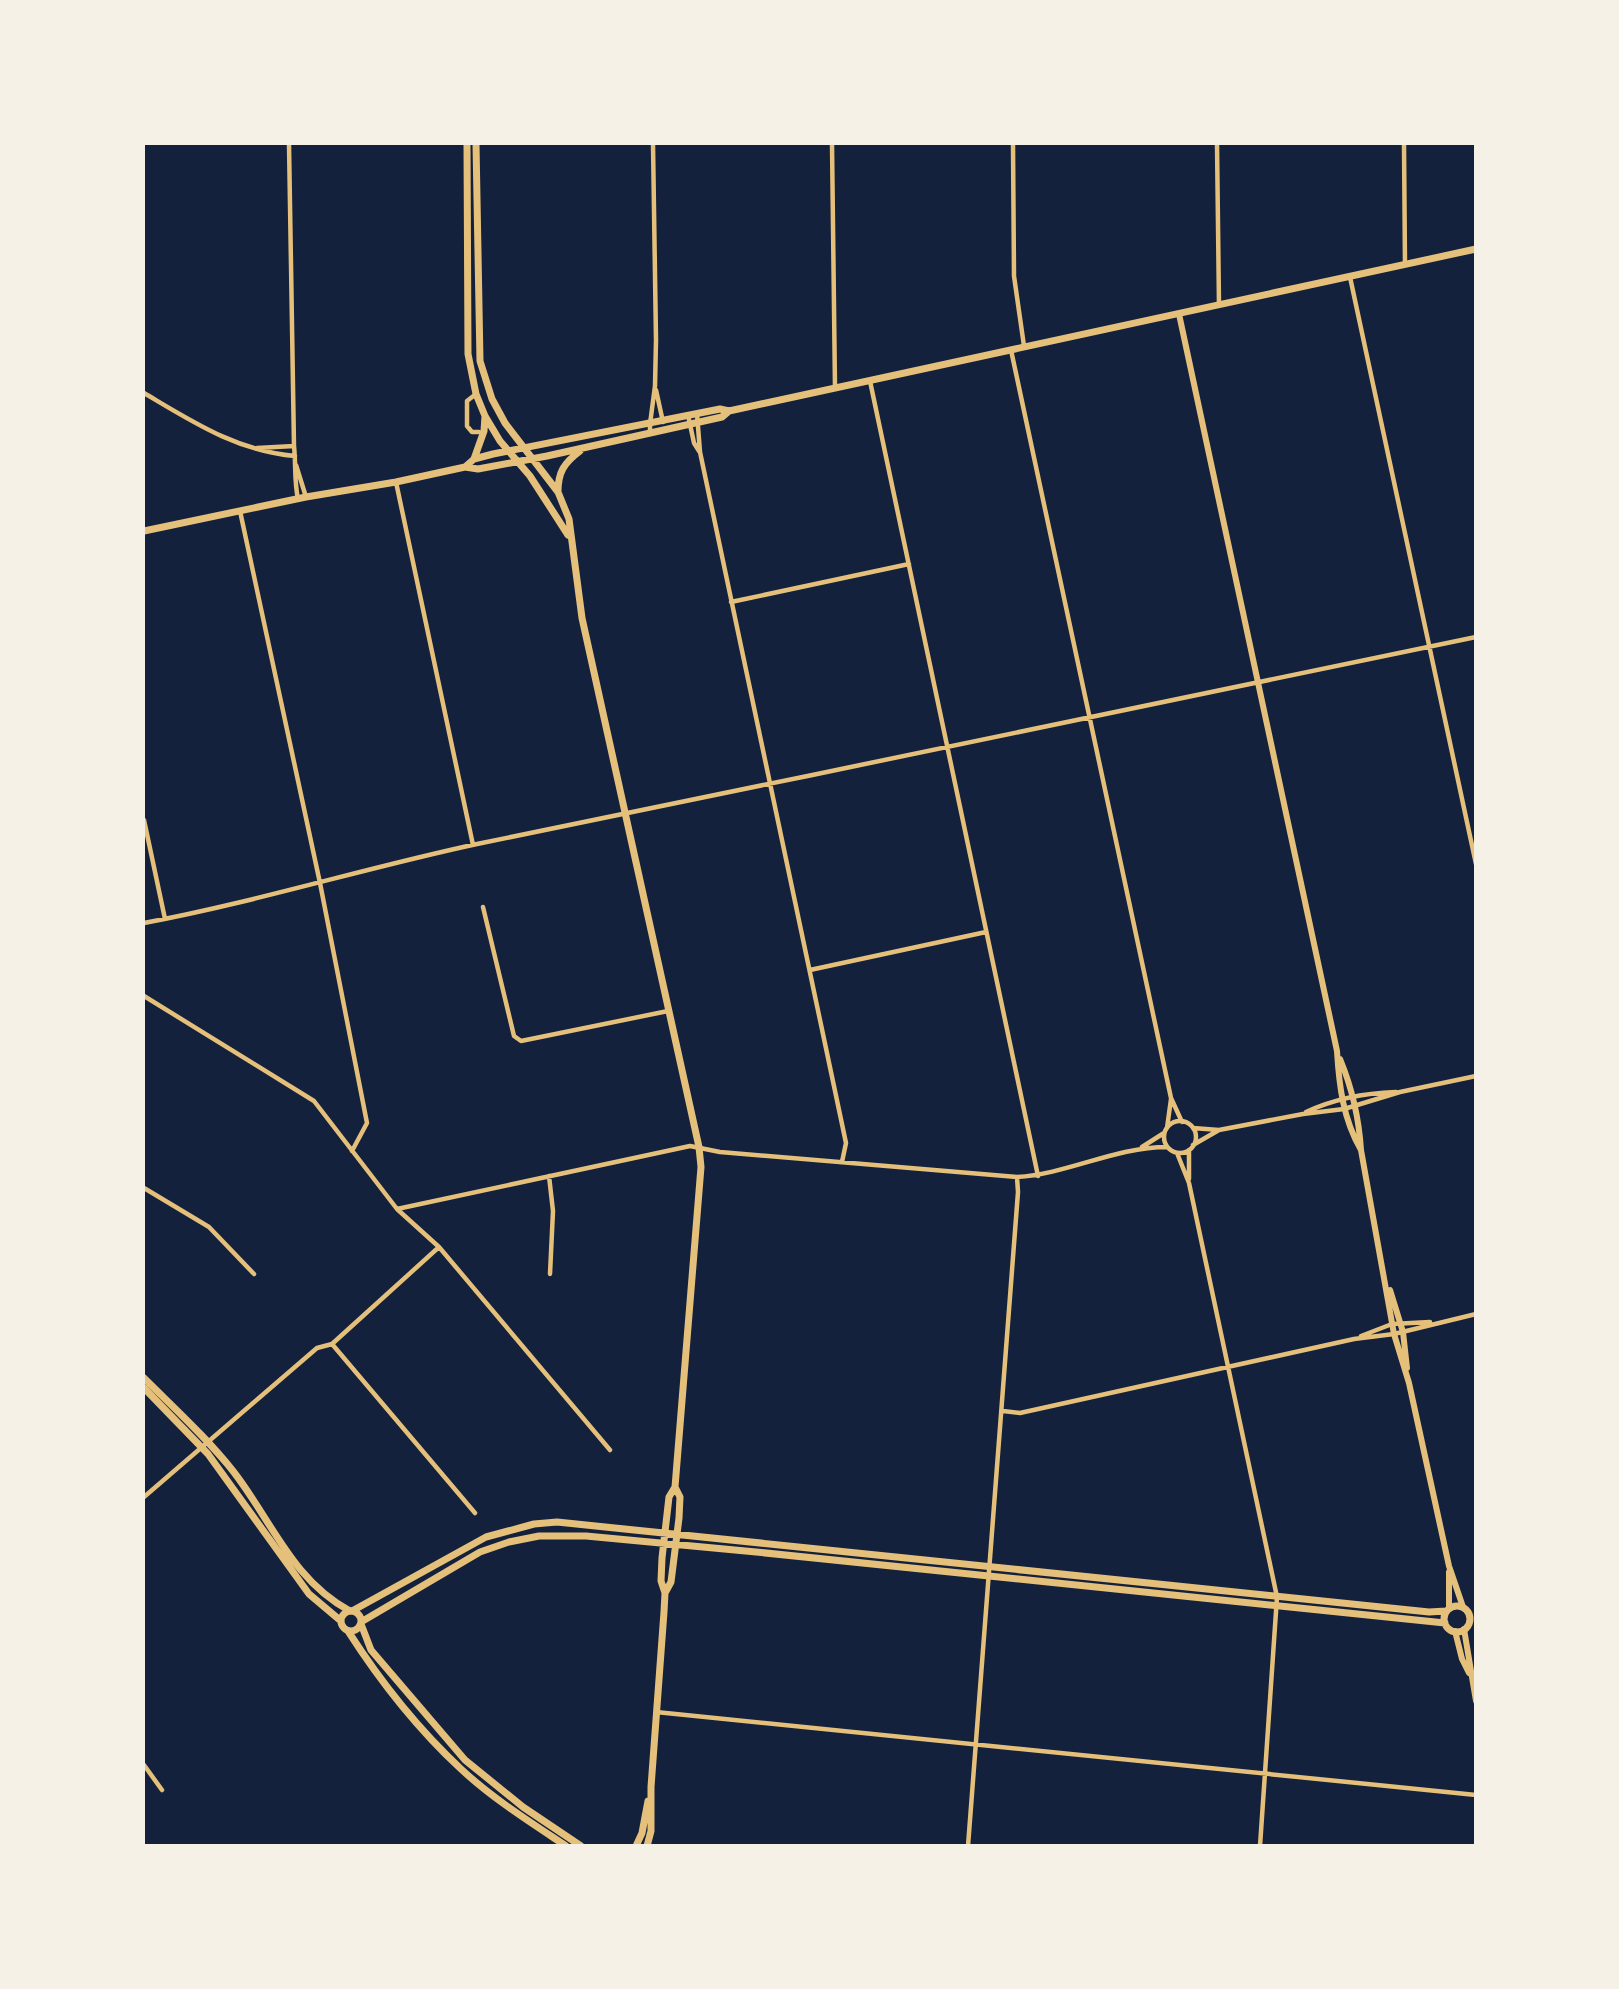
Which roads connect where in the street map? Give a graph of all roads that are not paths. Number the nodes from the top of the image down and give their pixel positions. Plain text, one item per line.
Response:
1 (289, 144) edge
2 (467, 144) edge
3 (476, 144) edge
4 (653, 144) edge
5 (832, 144) edge
6 (1013, 144) edge
7 (1217, 144) edge
8 (1404, 144) edge
9 (1475, 249) edge
10 (1405, 265) junction
11 (1350, 276) junction
12 (1219, 305) junction
13 (1179, 314) junction
14 (1024, 347) junction
15 (1011, 350) junction
16 (870, 381) junction
17 (655, 386) junction
18 (835, 388) junction
19 (144, 393) edge
20 (475, 394) junction
21 (485, 416) junction
22 (694, 419) junction
23 (664, 425) junction
24 (650, 428) junction
25 (479, 432) dead end
26 (294, 446) junction
27 (253, 447) junction
28 (524, 447) junction
29 (583, 448) junction
30 (508, 450) junction
31 (700, 452) junction
32 (295, 456) junction
33 (533, 458) junction
34 (474, 459) junction
35 (517, 461) junction
36 (465, 467) junction
37 (396, 482) junction
38 (558, 492) junction
39 (302, 498) junction
40 (240, 511) junction
41 (144, 531) edge
42 (570, 539) junction
43 (909, 564) junction
44 (731, 602) junction
45 (1475, 637) edge
46 (1429, 647) junction
47 (1258, 683) junction
48 (1090, 718) junction
49 (947, 749) junction
50 (769, 784) junction
51 (625, 814) junction
52 (144, 820) edge
53 (473, 845) junction
54 (1475, 864) edge
55 (320, 883) junction
56 (483, 907) dead end
57 (165, 919) junction
58 (144, 923) edge
59 (986, 932) junction
60 (810, 970) junction
61 (144, 996) edge
62 (668, 1012) junction
63 (1337, 1051) junction
64 (1475, 1076) edge
65 (1400, 1092) junction
66 (1352, 1097) junction
67 (1171, 1098) junction
68 (1342, 1100) junction
69 (1354, 1107) junction
70 (1344, 1110) junction
71 (1303, 1114) junction
72 (1182, 1122) junction
73 (1193, 1128) junction
74 (1166, 1130) junction
75 (1219, 1130) junction
76 (699, 1147) junction
77 (1141, 1147) junction
78 (1167, 1147) junction
79 (1191, 1148) junction
80 (1361, 1150) junction
81 (352, 1151) junction
82 (1177, 1153) junction
83 (842, 1162) junction
84 (549, 1176) junction
85 (1038, 1176) junction
86 (1017, 1177) junction
87 (1189, 1183) junction
88 (144, 1188) edge
89 (397, 1209) junction
90 (439, 1247) junction
91 (1384, 1272) junction
92 (254, 1274) dead end
93 (550, 1274) dead end
94 (1475, 1314) edge
95 (1438, 1321) junction
96 (1400, 1323) junction
97 (1392, 1324) junction
98 (1403, 1332) junction
99 (1394, 1334) junction
100 (1354, 1339) junction
101 (331, 1344) junction
102 (1228, 1367) junction
103 (144, 1378) edge
104 (1409, 1383) junction
105 (144, 1388) edge
106 (1003, 1410) junction
107 (205, 1445) junction
108 (610, 1450) dead end
109 (676, 1487) junction
110 (144, 1497) edge
111 (475, 1513) dead end
112 (586, 1523) junction
113 (665, 1531) junction
114 (677, 1533) junction
115 (586, 1536) junction
116 (744, 1542) junction
117 (663, 1544) junction
118 (675, 1545) junction
119 (743, 1552) junction
120 (1449, 1566) junction
121 (990, 1571) junction
122 (665, 1593) junction
123 (1277, 1601) junction
124 (1448, 1610) junction
125 (351, 1611) junction
126 (1469, 1612) edge
127 (341, 1621) junction
128 (361, 1623) junction
129 (1445, 1623) junction
130 (1475, 1627) edge
131 (1465, 1628) junction
132 (348, 1631) junction
133 (1455, 1631) junction
134 (1470, 1674) junction
135 (1475, 1701) edge
136 (656, 1712) junction
137 (976, 1744) junction
138 (144, 1765) edge
139 (1265, 1775) junction
140 (651, 1787) junction
141 (162, 1790) dead end
142 (1475, 1796) edge
143 (566, 1846) edge
144 (581, 1846) edge
145 (636, 1846) edge
146 (646, 1846) edge
147 (968, 1846) edge
148 (1260, 1846) edge

1 - 26 street
2 - 20 main road
3 - 28 main road
4 - 17 street
5 - 18 street
6 - 14 street
7 - 12 street
8 - 10 street
9 - 10 main road
10 - 11 main road
11 - 12 main road
11 - 46 street
12 - 13 main road
13 - 14 main road
13 - 47 street
14 - 15 main road
15 - 16 main road
15 - 48 street
16 - 18 main road
16 - 43 street
17 - 23 street
17 - 24 street
18 - 22 main road
19 - 27 street
20 - 21 main road
20 - 25 street
21 - 30 main road
21 - 34 main road
22 - 23 main road
22 - 31 street
22 - 31 street
23 - 24 main road
24 - 28 main road
24 - 29 main road
26 - 27 street
26 - 32 street
27 - 32 street
28 - 30 main road
28 - 33 main road
29 - 33 main road
29 - 38 main road
30 - 34 main road
30 - 35 main road
31 - 44 street
32 - 39 street
33 - 35 main road
33 - 38 main road
34 - 36 main road
35 - 36 main road
35 - 42 main road
36 - 37 main road
37 - 39 main road
37 - 53 street
38 - 42 main road
39 - 40 main road
40 - 41 main road
40 - 55 street
42 - 51 main road
43 - 44 street
43 - 49 street
44 - 50 street
45 - 46 street
46 - 47 street
46 - 54 street
47 - 48 street
47 - 63 street
48 - 49 street
48 - 67 street
49 - 50 street
49 - 59 street
50 - 51 street
50 - 60 street
51 - 53 street
51 - 62 main road
52 - 57 street
53 - 55 street
55 - 57 street
55 - 81 street
56 - 62 street
57 - 58 street
59 - 60 street
59 - 85 street
60 - 83 street
61 - 81 street
62 - 76 main road
63 - 66 street
63 - 68 street
64 - 65 street
65 - 66 street
65 - 69 street
66 - 68 street
66 - 69 street
67 - 72 street
67 - 74 street
68 - 70 street
68 - 71 street
69 - 70 street
69 - 80 street
70 - 71 street
70 - 80 street
71 - 75 street
72 - 73 street
72 - 74 street
73 - 75 street
73 - 79 street
74 - 77 street
74 - 78 street
75 - 79 street
76 - 83 street
76 - 84 street
76 - 109 main road
77 - 78 street
77 - 85 street
78 - 82 street
79 - 82 street
79 - 87 street
80 - 91 street
81 - 89 street
82 - 87 street
83 - 86 street
84 - 89 street
84 - 93 street
85 - 86 street
86 - 106 street
87 - 102 street
88 - 92 street
89 - 90 street
90 - 101 street
90 - 108 street
91 - 96 street
91 - 97 street
94 - 95 street
95 - 96 street
95 - 98 street
96 - 97 street
96 - 98 street
97 - 99 street
97 - 100 street
98 - 99 street
98 - 104 street
99 - 100 street
99 - 104 street
100 - 102 street
101 - 107 street
101 - 111 street
102 - 106 street
102 - 123 street
103 - 107 main road
104 - 120 street
105 - 107 main road
106 - 121 street
107 - 110 street
107 - 125 main road
107 - 127 main road
109 - 113 main road
109 - 114 main road
112 - 113 main road
112 - 115 main road
112 - 125 main road
113 - 114 main road
113 - 117 main road
114 - 116 main road
114 - 118 main road
115 - 117 main road
115 - 128 main road
116 - 119 main road
116 - 121 main road
117 - 118 main road
117 - 122 main road
118 - 119 main road
118 - 122 main road
119 - 121 main road
120 - 124 street
120 - 126 street
121 - 123 main road
121 - 137 street
122 - 136 main road
123 - 124 main road
123 - 129 main road
123 - 139 street
124 - 126 main road
124 - 129 main road
125 - 127 main road
125 - 128 main road
126 - 131 main road
127 - 132 main road
128 - 132 main road
128 - 144 main road
129 - 133 main road
130 - 131 main road
131 - 133 main road
131 - 134 street
132 - 143 main road
133 - 134 street
134 - 135 street
136 - 137 street
136 - 140 main road
137 - 139 street
137 - 147 street
138 - 141 street
139 - 142 street
139 - 148 street
140 - 145 main road
140 - 146 main road

